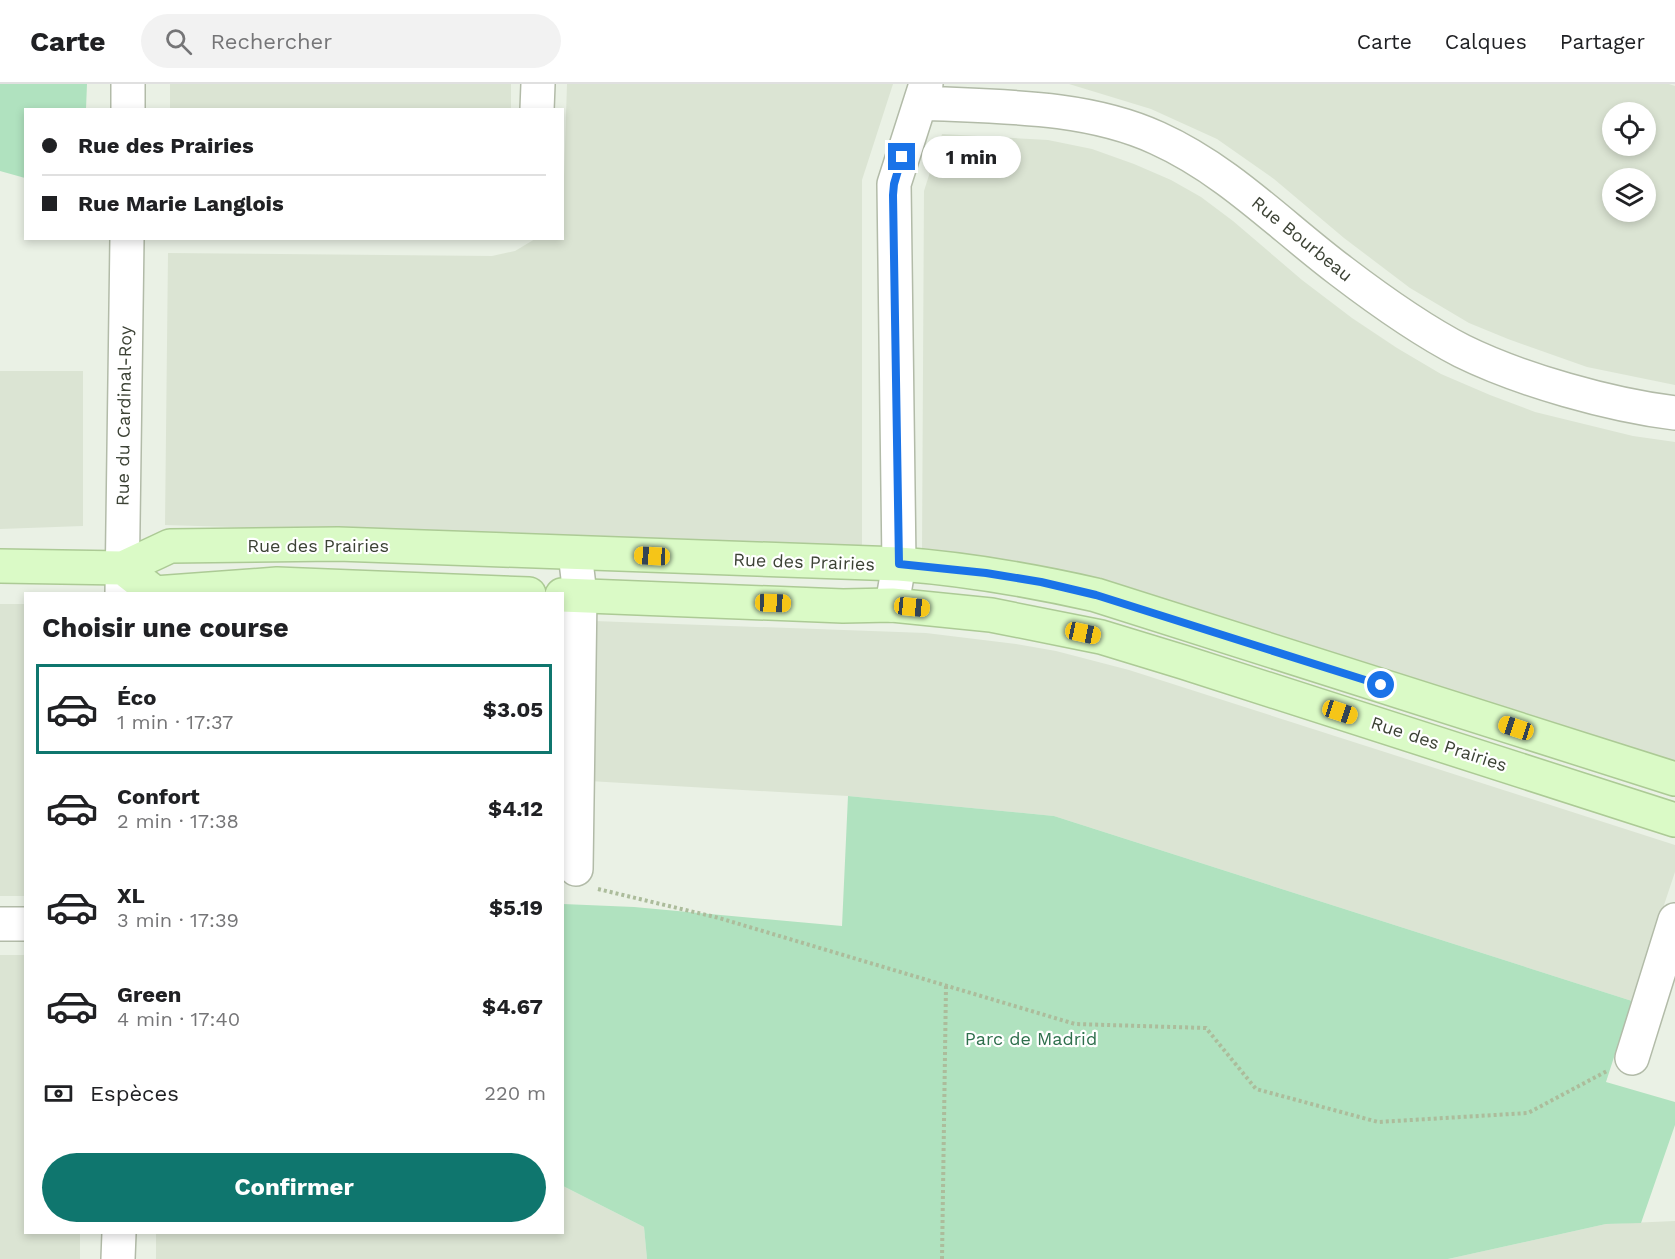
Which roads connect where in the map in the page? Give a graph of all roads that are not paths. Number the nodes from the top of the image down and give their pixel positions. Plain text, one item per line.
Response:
1 (128, 84) edge
2 (538, 84) edge
3 (923, 93) edge
4 (128, 108) edge
5 (537, 108) edge
6 (127, 240) edge
7 (1675, 413) edge
8 (575, 553) junction
9 (899, 564) junction
10 (0, 566) edge
11 (123, 581) edge
12 (152, 592) edge
13 (170, 592) edge
14 (473, 592) edge
15 (571, 595) edge
16 (892, 605) junction
17 (1675, 779) edge
18 (1675, 820) edge
19 (585, 879) road end
20 (1675, 920) edge
21 (0, 924) edge
22 (24, 924) edge
23 (1632, 1058) road end
24 (119, 1234) edge
25 (118, 1259) edge

1 - 4 street
2 - 5 street
3 - 7 street, Rue Bourbeau
3 - 9 street
6 - 11 street, Rue du Cardinal-Roy
8 - 9 street, Rue des Prairies
8 - 11 street, Rue des Prairies
8 - 15 street
9 - 16 street
9 - 17 street, Rue des Prairies
10 - 11 street, Rue des Prairies
11 - 12 street
13 - 14 street
15 - 16 street, Rue des Prairies
15 - 19 street
16 - 18 street, Rue des Prairies
20 - 23 street
21 - 22 street
24 - 25 street

